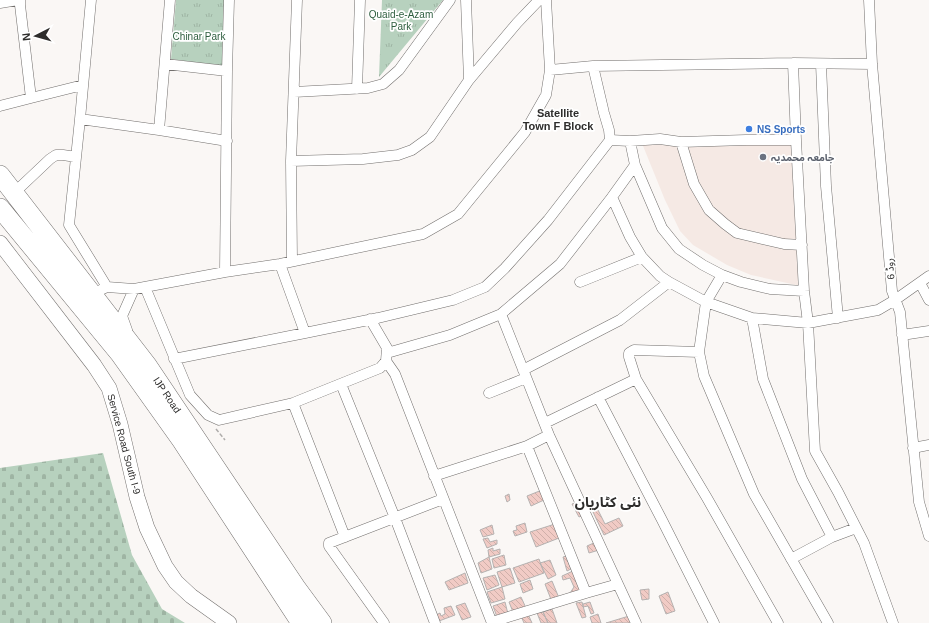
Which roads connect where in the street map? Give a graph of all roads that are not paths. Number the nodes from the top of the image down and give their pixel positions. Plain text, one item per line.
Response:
1 (19, 0) edge
2 (91, 0) edge
3 (170, 0) edge
4 (229, 0) edge
5 (297, 0) edge
6 (360, 0) edge
7 (450, 0) edge
8 (466, 0) edge
9 (539, 0) edge
10 (546, 0) edge
11 (869, 0) edge
12 (0, 4) edge
13 (793, 63) junction
14 (165, 64) junction
15 (821, 64) junction
16 (872, 64) junction
17 (593, 66) junction
18 (550, 70) junction
19 (227, 71) junction
20 (469, 80) junction
21 (83, 85) junction
22 (357, 89) junction
23 (294, 92) junction
24 (31, 98) junction
25 (0, 106) edge
26 (80, 119) junction
27 (159, 130) junction
28 (610, 140) junction
29 (796, 140) junction
30 (227, 141) junction
31 (630, 142) junction
32 (681, 142) junction
33 (76, 157) junction
34 (291, 161) junction
35 (635, 165) junction
36 (0, 175) edge
37 (14, 193) junction
38 (612, 197) junction
39 (0, 208) edge
40 (0, 243) edge
41 (802, 245) junction
42 (642, 257) junction
43 (292, 261) junction
44 (280, 264) junction
45 (225, 272) junction
46 (722, 275) junction
47 (929, 276) edge
48 (580, 282) dead end
49 (669, 282) junction
50 (920, 283) junction
51 (145, 287) junction
52 (134, 289) junction
53 (100, 290) junction
54 (804, 291) junction
55 (895, 300) junction
56 (929, 300) edge
57 (706, 302) junction
58 (502, 314) junction
59 (752, 318) junction
60 (838, 318) junction
61 (370, 319) junction
62 (808, 323) junction
63 (929, 331) edge
64 (305, 333) junction
65 (902, 335) junction
66 (132, 345) junction
67 (699, 352) junction
68 (386, 357) junction
69 (174, 359) junction
70 (525, 374) junction
71 (636, 379) junction
72 (340, 384) junction
73 (489, 393) dead end
74 (598, 398) junction
75 (293, 403) junction
76 (545, 423) junction
77 (549, 435) junction
78 (929, 445) edge
79 (527, 446) junction
80 (913, 448) junction
81 (434, 476) junction
82 (443, 499) junction
83 (231, 502) junction
84 (395, 518) junction
85 (856, 528) junction
86 (929, 536) edge
87 (345, 537) junction
88 (832, 537) junction
89 (792, 559) junction
90 (618, 584) junction
91 (586, 593) junction
92 (229, 623) edge
93 (301, 623) edge
94 (322, 623) edge
95 (384, 623) edge
96 (435, 623) edge
97 (492, 623) edge
98 (636, 623) edge
99 (714, 623) edge
100 (778, 623) edge
101 (828, 623) edge
102 (893, 623) edge

1 - 12 street
1 - 24 street
2 - 21 street
3 - 14 street
4 - 19 street
5 - 23 street
6 - 22 street
7 - 22 street
8 - 20 street
9 - 20 street
10 - 18 street
11 - 16 street, روڈ 6
13 - 15 street
13 - 17 street
13 - 29 street
14 - 19 street
14 - 27 street
15 - 16 street
15 - 60 street
16 - 55 street, روڈ 6
17 - 18 street
17 - 28 street
18 - 43 street
19 - 30 street
20 - 34 street
21 - 24 street
21 - 26 street
22 - 23 street
23 - 34 street
24 - 25 street
26 - 27 street
26 - 33 street
27 - 30 street
28 - 31 street
28 - 61 street
29 - 32 street
29 - 41 street
30 - 45 street
31 - 32 street
31 - 35 street
32 - 41 street
33 - 37 street
33 - 53 street
34 - 43 street
35 - 38 street
35 - 46 street
36 - 37 highway, IJP Road
37 - 53 highway, IJP Road
38 - 42 street
38 - 58 street
39 - 83 highway, IJP Road
40 - 92 street, Service Road South I-9
41 - 54 street
42 - 48 street
42 - 49 street
43 - 44 street
44 - 45 street
44 - 64 street
45 - 51 street
46 - 54 street
46 - 57 street
47 - 50 street
49 - 57 street
49 - 70 street
50 - 55 street
50 - 56 street
51 - 52 street
51 - 69 street
52 - 53 street
52 - 66 street
53 - 66 highway, IJP Road
54 - 62 street
55 - 60 street
55 - 65 street, روڈ 6
57 - 59 street
57 - 67 street
58 - 68 street
58 - 70 street
59 - 62 street
59 - 88 street
60 - 62 street
61 - 64 street
61 - 68 street
62 - 85 street
63 - 65 street
64 - 69 street
65 - 80 street, روڈ 6
66 - 83 highway, IJP Road
67 - 71 street
67 - 89 street
68 - 72 street
68 - 81 street
69 - 75 street
70 - 73 street
70 - 76 street
71 - 74 street
71 - 100 street
72 - 75 street
72 - 84 street
74 - 76 street
74 - 99 street
75 - 87 street
76 - 77 street
77 - 79 street
77 - 90 street
78 - 80 street
79 - 81 street
79 - 91 street
80 - 86 street, روڈ 6
81 - 82 street
82 - 84 street
82 - 97 street
83 - 93 highway, IJP Road
83 - 94 highway, IJP Road
84 - 87 street
84 - 96 street
85 - 88 street
85 - 102 street
87 - 95 street
88 - 89 street
89 - 101 street
90 - 91 street
90 - 98 street
91 - 97 street

